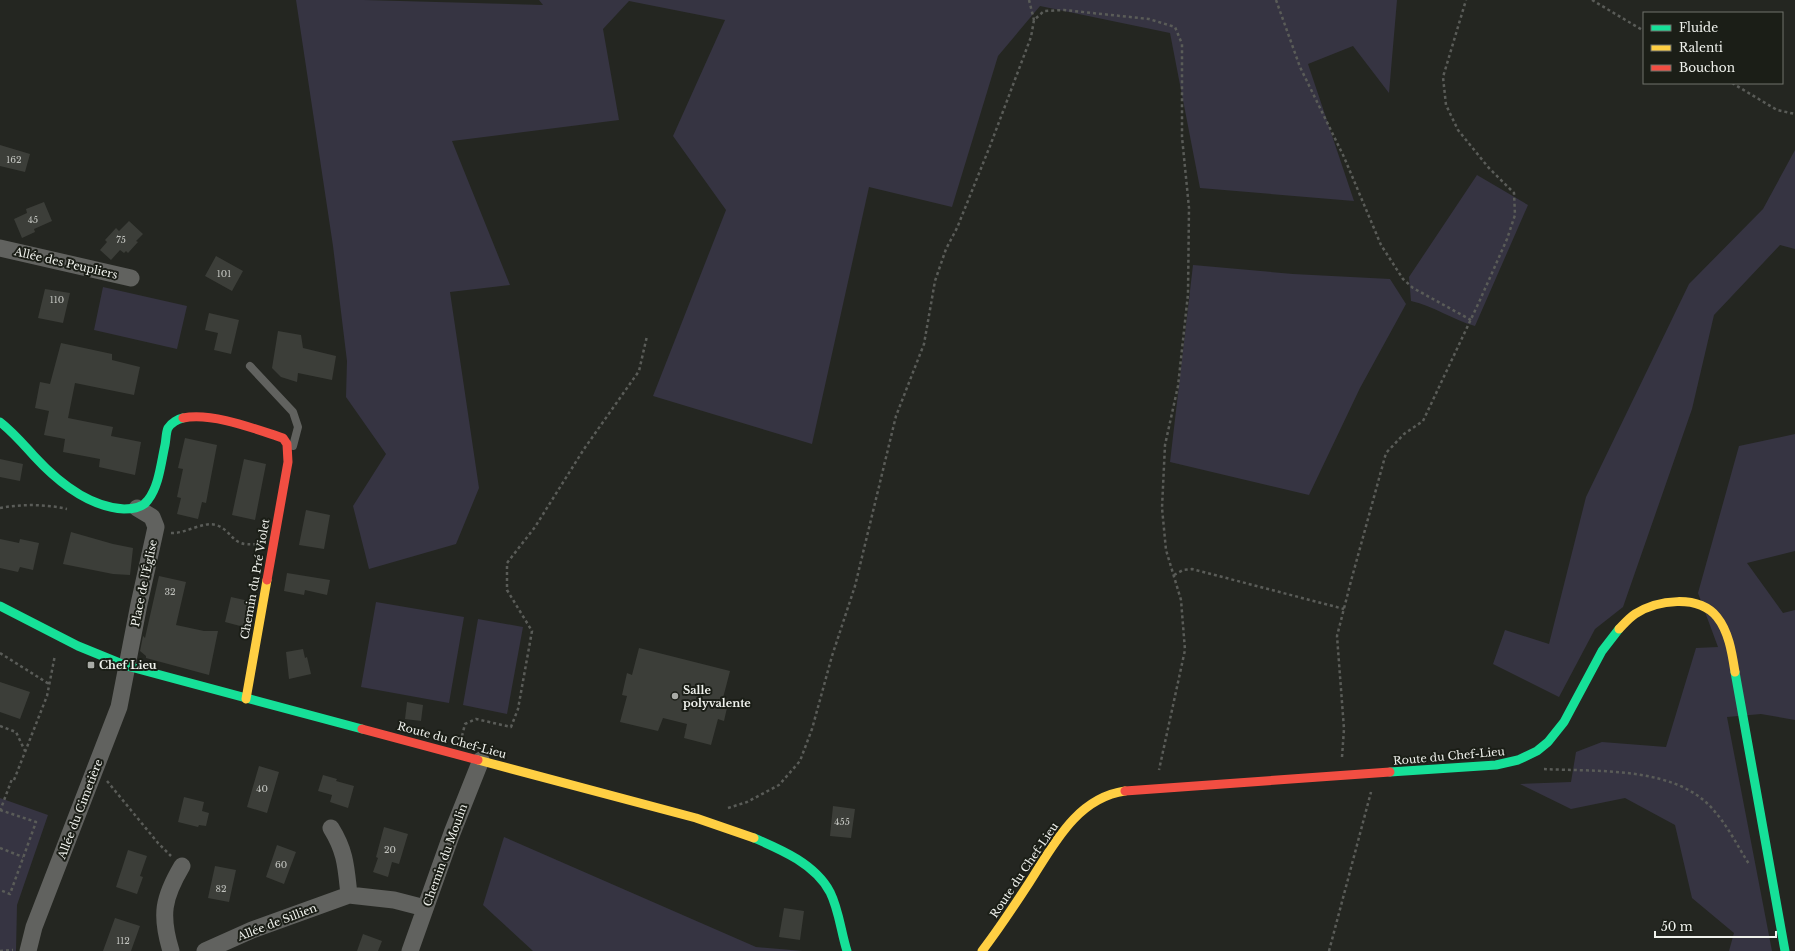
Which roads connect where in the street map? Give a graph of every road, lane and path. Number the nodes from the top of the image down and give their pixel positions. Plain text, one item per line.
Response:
1 (1029, 0) edge
2 (1276, 0) edge
3 (1466, 0) edge
4 (1592, 0) edge
5 (1034, 20) junction
6 (1643, 30) edge
7 (1734, 84) edge
8 (1795, 114) edge
9 (0, 248) edge
10 (131, 278) dead end
11 (1471, 320) junction
12 (647, 336) dead end
13 (250, 366) dead end
14 (0, 422) edge
15 (288, 462) junction
16 (137, 508) junction
17 (1174, 575) junction
18 (0, 606) edge
19 (1344, 609) junction
20 (58, 638) junction
21 (0, 653) edge
22 (127, 666) junction
23 (49, 684) junction
24 (246, 699) junction
25 (0, 726) edge
26 (25, 752) junction
27 (457, 754) junction
28 (481, 760) junction
29 (96, 769) junction
30 (1542, 769) dead end
31 (1376, 774) junction
32 (1340, 776) junction
33 (1155, 788) junction
34 (725, 809) dead end
35 (0, 810) edge
36 (331, 828) dead end
37 (0, 848) edge
38 (23, 856) junction
39 (182, 866) joint
40 (1752, 868) dead end
41 (0, 890) edge
42 (349, 895) junction
43 (425, 908) junction
44 (28, 951) edge
45 (171, 951) edge
46 (205, 951) edge
47 (410, 951) edge
48 (847, 951) edge
49 (982, 951) edge
50 (1329, 951) edge
51 (1785, 951) edge

1 - 5 path
2 - 11 path
3 - 11 path
4 - 6 path
5 - 17 path
5 - 34 path
7 - 8 path
9 - 10 street, Allée des Peupliers
11 - 19 path
12 - 27 path
13 - 15 lane, Chemin du Pré Violet
14 - 16 main road
15 - 16 main road, Chemin du Pré Violet
15 - 24 main road, Chemin du Pré Violet
16 - 22 street, Place de l'Église
17 - 19 path
17 - 33 path
18 - 20 main road, Route du Chef-Lieu
19 - 32 path
20 - 22 main road, Route du Chef-Lieu
20 - 23 path
21 - 23 path
22 - 24 main road, Route du Chef-Lieu
22 - 29 street, Allée du Cimetière
23 - 26 path
24 - 27 main road, Route du Chef-Lieu
25 - 26 path
26 - 35 path
27 - 28 main road, Route du Chef-Lieu
28 - 43 street, Chemin du Moulin
28 - 48 main road, Route du Chef-Lieu
29 - 39 path
29 - 44 street, Allée du Cimetière
30 - 40 path
31 - 32 main road, Route du Chef-Lieu
31 - 50 path
31 - 51 main road, Route du Chef-Lieu
32 - 33 main road, Route du Chef-Lieu
33 - 49 main road, Route du Chef-Lieu
35 - 38 path
36 - 42 street
37 - 38 path
38 - 41 path
39 - 45 street
42 - 43 street, Allée de Sillien
42 - 46 street, Allée de Sillien
43 - 47 street, Chemin du Moulin

